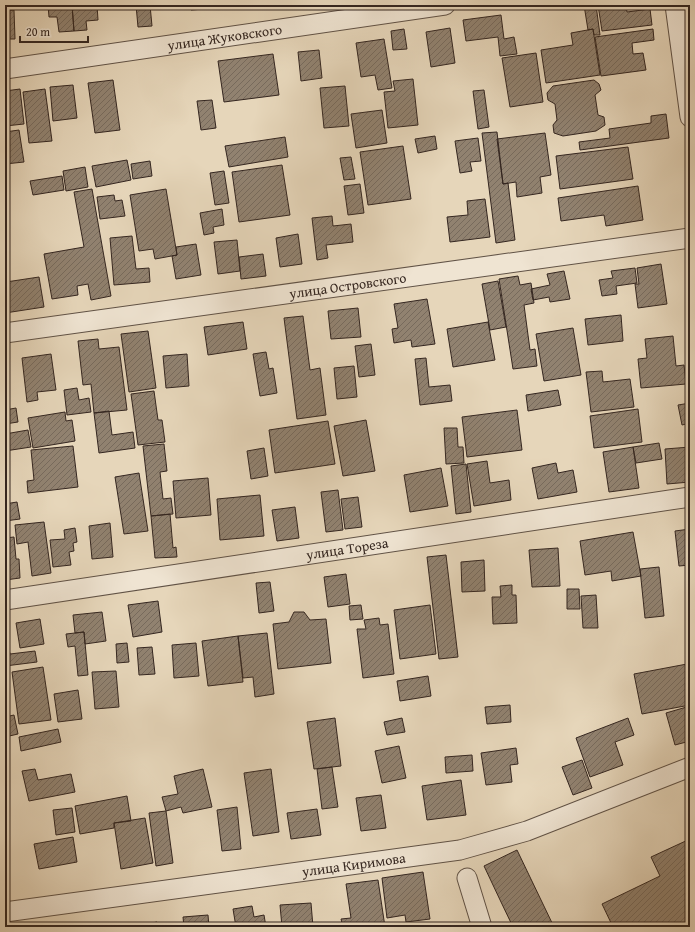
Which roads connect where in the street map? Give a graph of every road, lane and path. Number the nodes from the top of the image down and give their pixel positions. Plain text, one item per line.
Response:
1 (445, 5) edge
2 (674, 5) edge
3 (5, 69) edge
4 (690, 116) edge
5 (690, 238) edge
6 (5, 333) edge
7 (690, 497) edge
8 (5, 600) edge
9 (690, 767) edge
10 (467, 878) dead end
11 (5, 912) edge
12 (482, 927) edge

1 - 3 street, улица Жуковского
2 - 4 street
5 - 6 street, улица Островского
7 - 8 street, улица Тореза
9 - 11 street, улица Киримова
10 - 12 street

